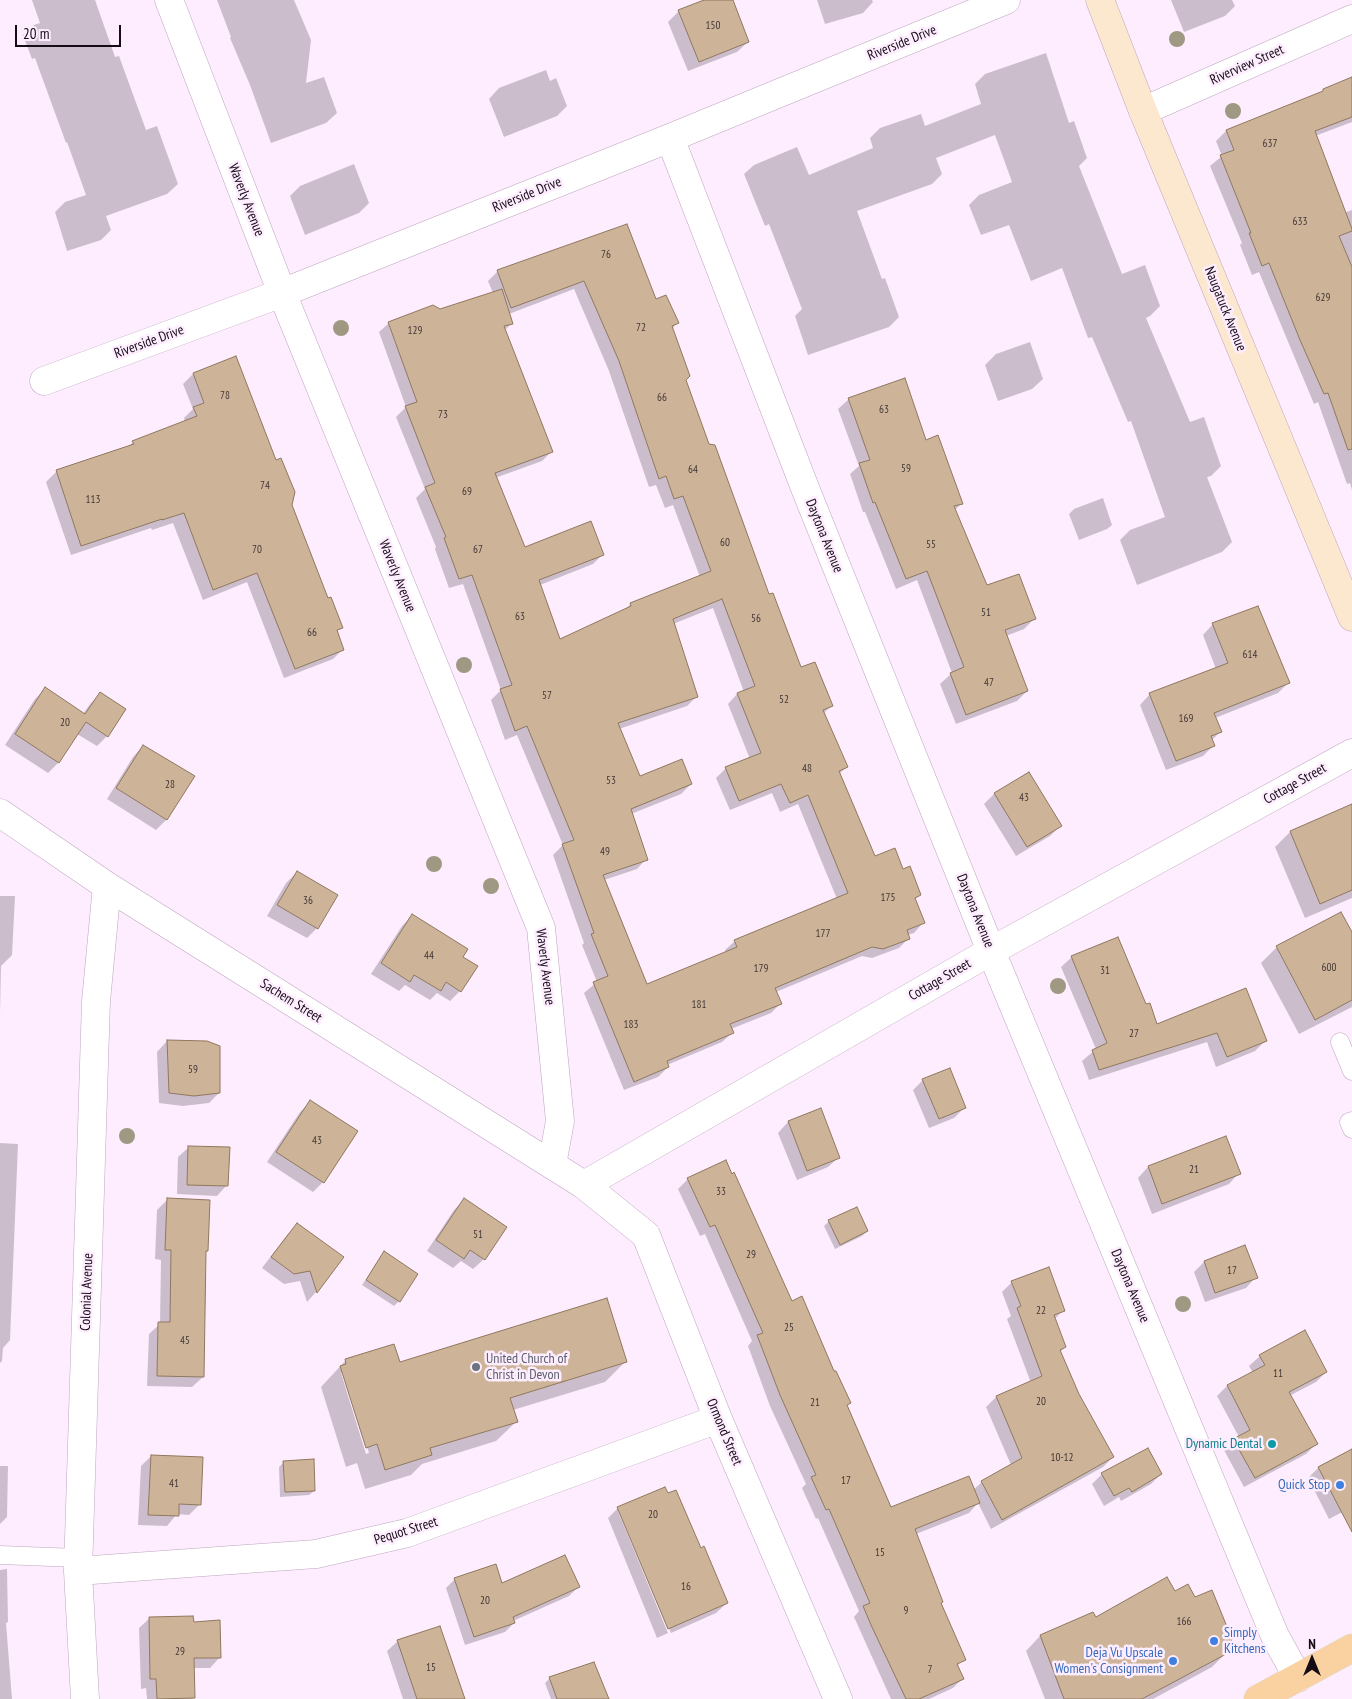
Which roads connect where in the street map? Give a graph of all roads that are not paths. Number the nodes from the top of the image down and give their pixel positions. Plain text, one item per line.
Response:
1 (169, 0) edge
2 (1006, 0) edge
3 (1100, 0) edge
4 (1352, 19) edge
5 (1143, 111) junction
6 (670, 138) junction
7 (282, 293) junction
8 (44, 381) dead end
9 (1352, 617) edge
10 (1352, 753) edge
11 (0, 813) edge
12 (107, 886) junction
13 (991, 951) junction
14 (1340, 1042) dead end
15 (1352, 1071) edge
16 (1352, 1120) edge
17 (1352, 1129) edge
18 (552, 1165) junction
19 (584, 1185) junction
20 (718, 1419) junction
21 (0, 1555) edge
22 (78, 1564) junction
23 (1352, 1648) edge
24 (1298, 1678) junction
25 (85, 1699) edge
26 (838, 1699) edge
27 (1258, 1699) edge

1 - 7 street, Waverly Avenue
2 - 6 street, Riverside Drive
3 - 5 main road, Naugatuck Avenue
4 - 5 street, Riverview Street
5 - 9 main road, Naugatuck Avenue
6 - 7 street, Riverside Drive
6 - 13 street, Daytona Avenue
7 - 8 street, Riverside Drive
7 - 18 street, Waverly Avenue
10 - 13 street, Cottage Street
11 - 12 street, Sachem Street
12 - 18 street, Sachem Street
12 - 22 street, Colonial Avenue
13 - 19 street, Cottage Street
13 - 24 street, Daytona Avenue
14 - 15 lane
16 - 17 lane
18 - 19 street, Sachem Street
19 - 20 street, Ormond Street
20 - 22 street, Pequot Street
20 - 26 street, Ormond Street
21 - 22 lane
22 - 25 street, Colonial Avenue
23 - 24 main road
24 - 27 main road

